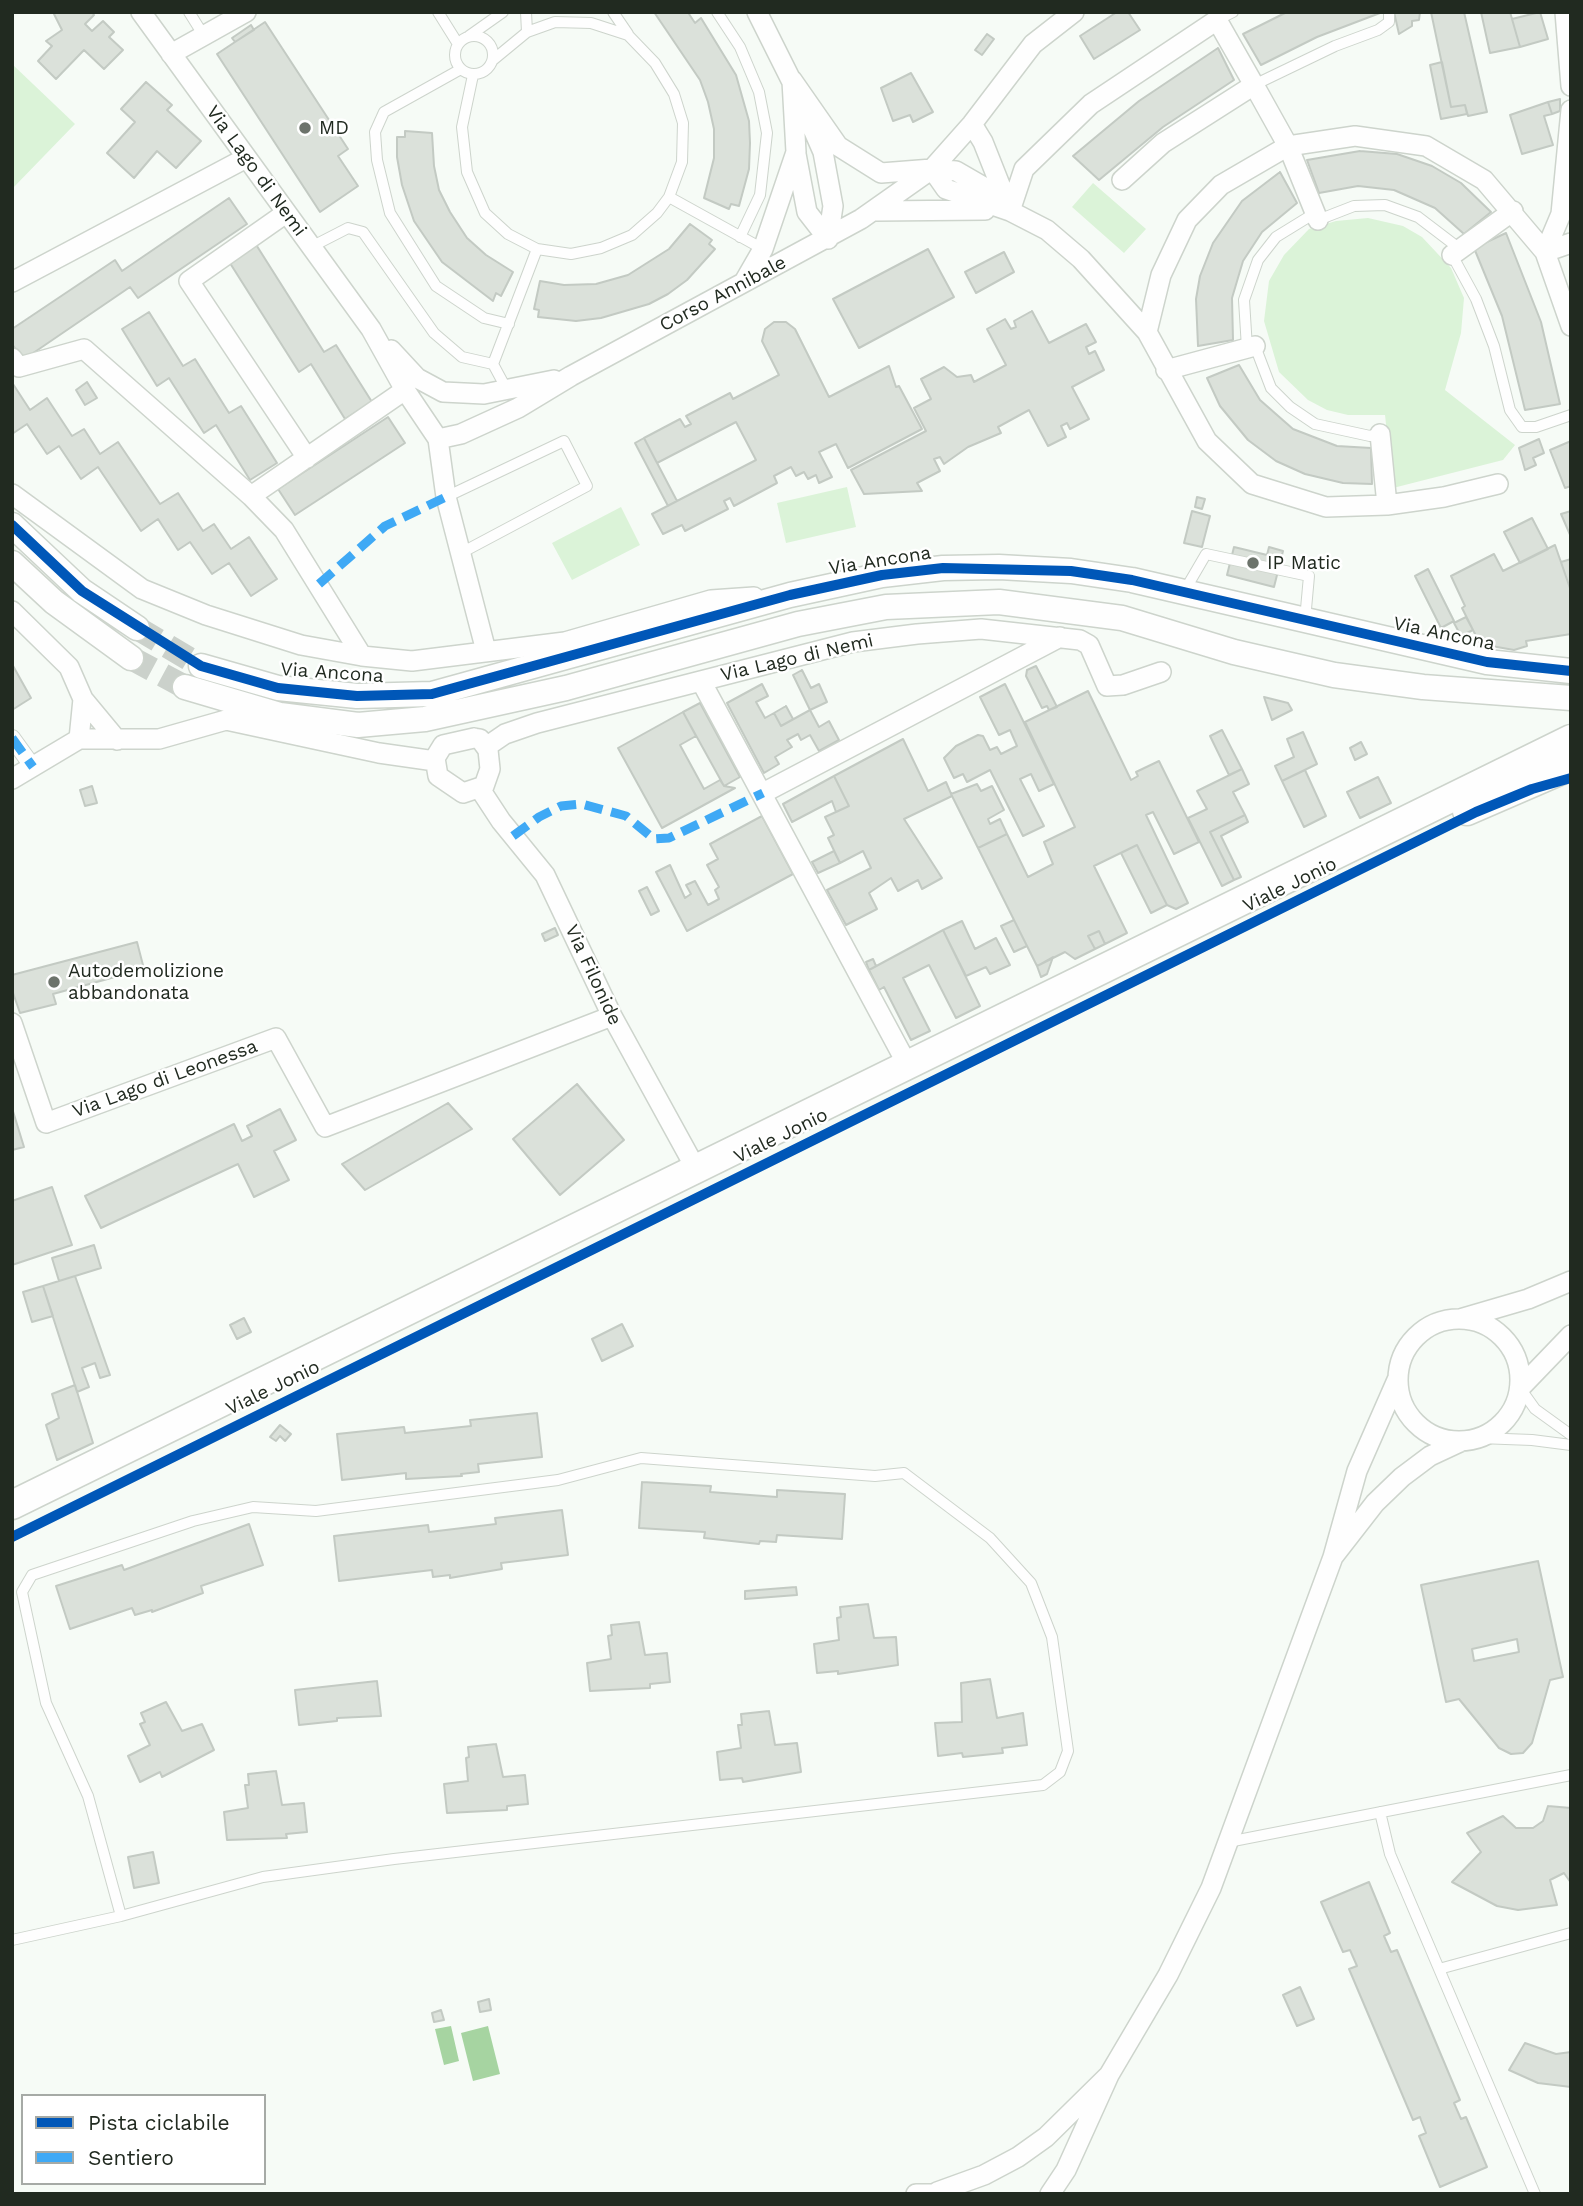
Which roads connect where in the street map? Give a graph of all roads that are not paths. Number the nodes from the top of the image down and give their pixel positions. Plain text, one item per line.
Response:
1 (141, 12) edge
2 (189, 12) edge
3 (246, 12) edge
4 (438, 12) edge
5 (503, 12) edge
6 (526, 12) edge
7 (613, 12) edge
8 (717, 12) edge
9 (757, 12) edge
10 (1074, 12) edge
11 (1389, 12) edge
12 (1565, 12) edge
13 (1225, 16) edge
14 (527, 32) junction
15 (628, 35) junction
16 (204, 36) junction
17 (469, 36) junction
18 (458, 44) junction
19 (171, 54) junction
20 (493, 60) junction
21 (461, 69) junction
22 (473, 75) junction
23 (792, 80) junction
24 (1254, 85) junction
25 (1571, 86) edge
26 (1571, 110) edge
27 (971, 124) junction
28 (1288, 146) junction
29 (796, 152) junction
30 (246, 158) junction
31 (932, 169) junction
32 (1122, 180) dead end
33 (669, 197) junction
34 (874, 211) junction
35 (1010, 211) junction
36 (1513, 211) junction
37 (286, 213) junction
38 (1316, 216) junction
39 (740, 237) junction
40 (828, 239) junction
41 (1571, 243) edge
42 (311, 247) junction
43 (537, 249) junction
44 (763, 249) junction
45 (1545, 251) junction
46 (1456, 252) junction
47 (12, 282) edge
48 (744, 282) junction
49 (509, 324) junction
50 (1571, 326) edge
51 (370, 329) junction
52 (1147, 331) junction
53 (1251, 347) junction
54 (12, 358) edge
55 (493, 364) junction
56 (1166, 370) junction
57 (571, 376) junction
58 (405, 390) junction
59 (507, 391) junction
60 (1571, 415) edge
61 (1380, 434) joint
62 (438, 439) junction
63 (307, 458) junction
64 (1498, 484) dead end
65 (12, 494) edge
66 (250, 496) junction
67 (446, 497) junction
68 (1387, 505) junction
69 (12, 525) edge
70 (461, 553) junction
71 (12, 563) edge
72 (1184, 592) junction
73 (790, 595) junction
74 (12, 611) edge
75 (1305, 620) junction
76 (137, 628) tunnel mouth
77 (1061, 636) junction
78 (486, 651) junction
79 (362, 656) junction
80 (131, 658) tunnel mouth
81 (201, 666) tunnel mouth
82 (1571, 671) edge
83 (1161, 672) dead end
84 (701, 681) junction
85 (185, 687) tunnel mouth
86 (566, 688) junction
87 (1571, 698) edge
88 (83, 699) junction
89 (537, 723) junction
90 (12, 738) edge
91 (79, 739) junction
92 (1571, 739) edge
93 (117, 740) junction
94 (486, 747) junction
95 (435, 761) junction
96 (1571, 766) edge
97 (33, 767) junction
98 (12, 779) edge
99 (480, 789) junction
100 (763, 793) junction
101 (612, 1016) junction
102 (12, 1023) edge
103 (907, 1064) junction
104 (696, 1169) junction
105 (1571, 1281) edge
106 (1463, 1318) junction
107 (1571, 1335) edge
108 (1397, 1379) junction
109 (1520, 1388) junction
110 (1571, 1435) edge
111 (1470, 1440) junction
112 (1571, 1445) edge
113 (12, 1505) edge
114 (12, 1522) edge
115 (1333, 1557) junction
116 (1571, 1774) edge
117 (1380, 1812) junction
118 (1227, 1842) junction
119 (121, 1916) junction
120 (1571, 1933) edge
121 (12, 1940) edge
122 (1438, 1969) junction
123 (1109, 2075) junction
124 (927, 2193) edge
125 (1050, 2194) edge
126 (1535, 2194) edge

1 - 19 street, Via Lago di Nemi
2 - 16 lane
3 - 16 street
4 - 18 lane
5 - 17 lane
6 - 14 lane
7 - 15 lane
8 - 39 lane
9 - 23 street
10 - 27 street, Corso Annibale
11 - 24 lane
12 - 25 street
13 - 24 street
13 - 35 street
14 - 15 lane
14 - 20 lane
15 - 33 lane
16 - 19 street
17 - 18 lane
17 - 20 lane
18 - 21 lane
19 - 30 street, Via Lago di Nemi
20 - 22 lane
21 - 22 lane
21 - 49 lane
22 - 43 lane
23 - 29 street
23 - 31 street
23 - 40 street
24 - 28 street
24 - 32 street
26 - 45 street
27 - 31 street, Corso Annibale
27 - 35 street
28 - 36 street
28 - 38 street
28 - 52 street
29 - 40 street
29 - 44 street
30 - 37 street, Via Lago di Nemi
30 - 47 street
31 - 34 street, Corso Annibale
31 - 35 street
33 - 39 lane
33 - 43 lane
34 - 35 street
34 - 40 street, Corso Annibale
35 - 52 street
36 - 45 street
36 - 46 street
37 - 42 street, Via Lago di Nemi
37 - 63 street
38 - 46 lane
38 - 53 lane
39 - 44 lane
40 - 48 street, Corso Annibale
41 - 45 street
42 - 51 street, Via Lago di Nemi
42 - 55 lane
43 - 49 lane
44 - 48 street
45 - 50 street
46 - 60 lane
48 - 57 street, Corso Annibale
49 - 55 lane
51 - 58 street
51 - 59 street
52 - 56 street
53 - 56 street
53 - 61 lane
54 - 66 street
55 - 59 lane
56 - 68 street
57 - 59 street
57 - 62 street
58 - 62 street
58 - 63 street
61 - 68 street
62 - 67 street
63 - 66 street
64 - 68 street
65 - 79 street, Via Ancona
66 - 79 street
67 - 70 street
67 - 70 lane
69 - 76 street
70 - 78 street
71 - 80 street
72 - 73 street, Via Ancona
72 - 75 street, Via Ancona
72 - 75 lane
73 - 78 street, Via Ancona
73 - 81 street, Via Ancona
74 - 88 street
75 - 82 street, Via Ancona
77 - 83 street, Via Lago di Nemi
77 - 84 street, Via Lago di Nemi
77 - 100 street
78 - 79 street, Via Ancona
84 - 89 street, Via Lago di Nemi
84 - 100 street, Via Lago di Nemi
85 - 86 street
86 - 87 street
86 - 89 street
88 - 91 street
88 - 93 street
89 - 94 street, Via Lago di Nemi
90 - 97 street
91 - 93 street
91 - 97 street
92 - 103 main road, Viale Jonio
93 - 95 street
94 - 95 street
94 - 99 street
95 - 99 street
96 - 114 main road, Viale Jonio
97 - 98 street
99 - 101 street, Via Filonide
100 - 103 street, Via Lago di Nemi
101 - 102 street, Via Lago di Leonessa
101 - 104 street, Via Filonide
103 - 104 main road, Viale Jonio
104 - 113 main road, Viale Jonio
105 - 106 street
106 - 108 street
106 - 109 street
107 - 109 street
108 - 111 street
108 - 115 street
109 - 110 lane
109 - 111 street
111 - 112 lane
111 - 115 street
115 - 118 street
116 - 117 lane
117 - 118 lane
117 - 122 lane
118 - 123 street
119 - 119 lane
119 - 121 lane
120 - 122 lane
122 - 126 lane
123 - 124 street
123 - 125 street

